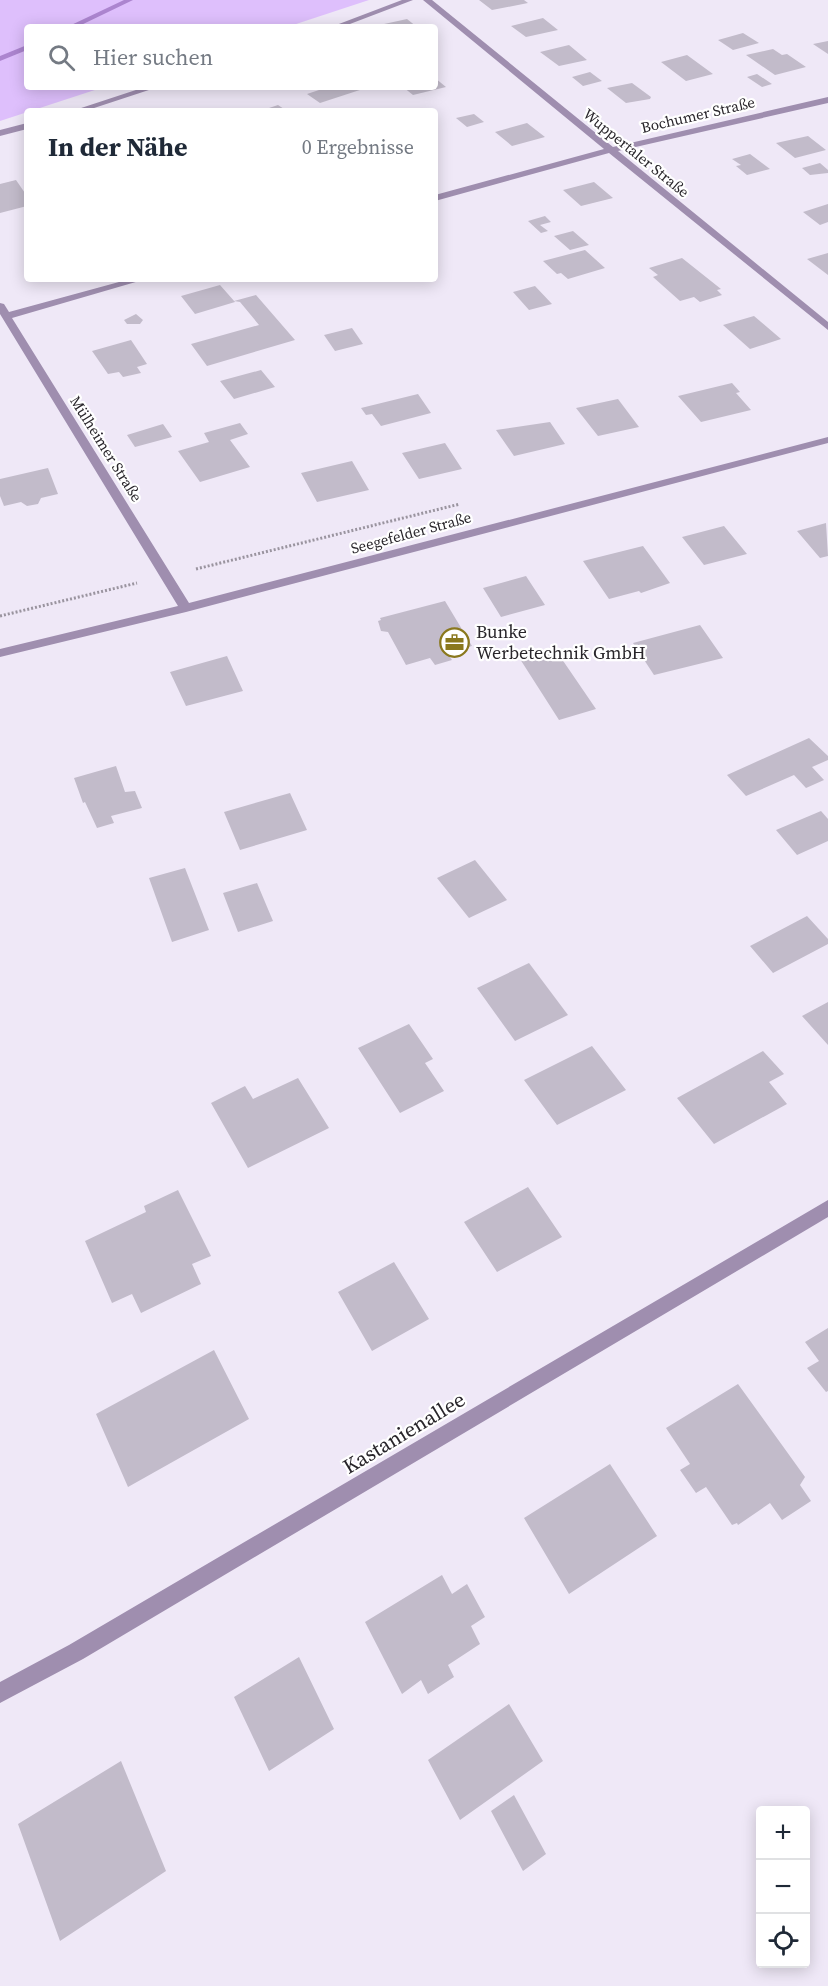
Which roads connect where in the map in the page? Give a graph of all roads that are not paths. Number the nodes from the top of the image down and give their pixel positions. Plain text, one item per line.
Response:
1 (409, 0) edge
2 (427, 0) edge
3 (343, 24) edge
4 (144, 90) edge
5 (828, 100) edge
6 (86, 108) edge
7 (24, 127) edge
8 (0, 134) edge
9 (611, 150) junction
10 (438, 197) edge
11 (130, 282) edge
12 (0, 306) edge
13 (7, 316) junction
14 (828, 327) edge
15 (828, 440) edge
16 (186, 608) junction
17 (0, 653) edge
18 (828, 1208) edge
19 (0, 1693) edge

1 - 3 street
2 - 9 street, Wuppertaler Straße
4 - 6 street
5 - 9 street, Bochumer Straße
7 - 8 street
9 - 10 street, Bochumer Straße
9 - 14 street, Wuppertaler Straße
11 - 13 street
12 - 13 street, Mülheimer Straße
13 - 16 street, Mülheimer Straße
15 - 16 street, Seegefelder Straße
16 - 17 street, Seegefelder Straße
18 - 19 street, Kastanienallee

